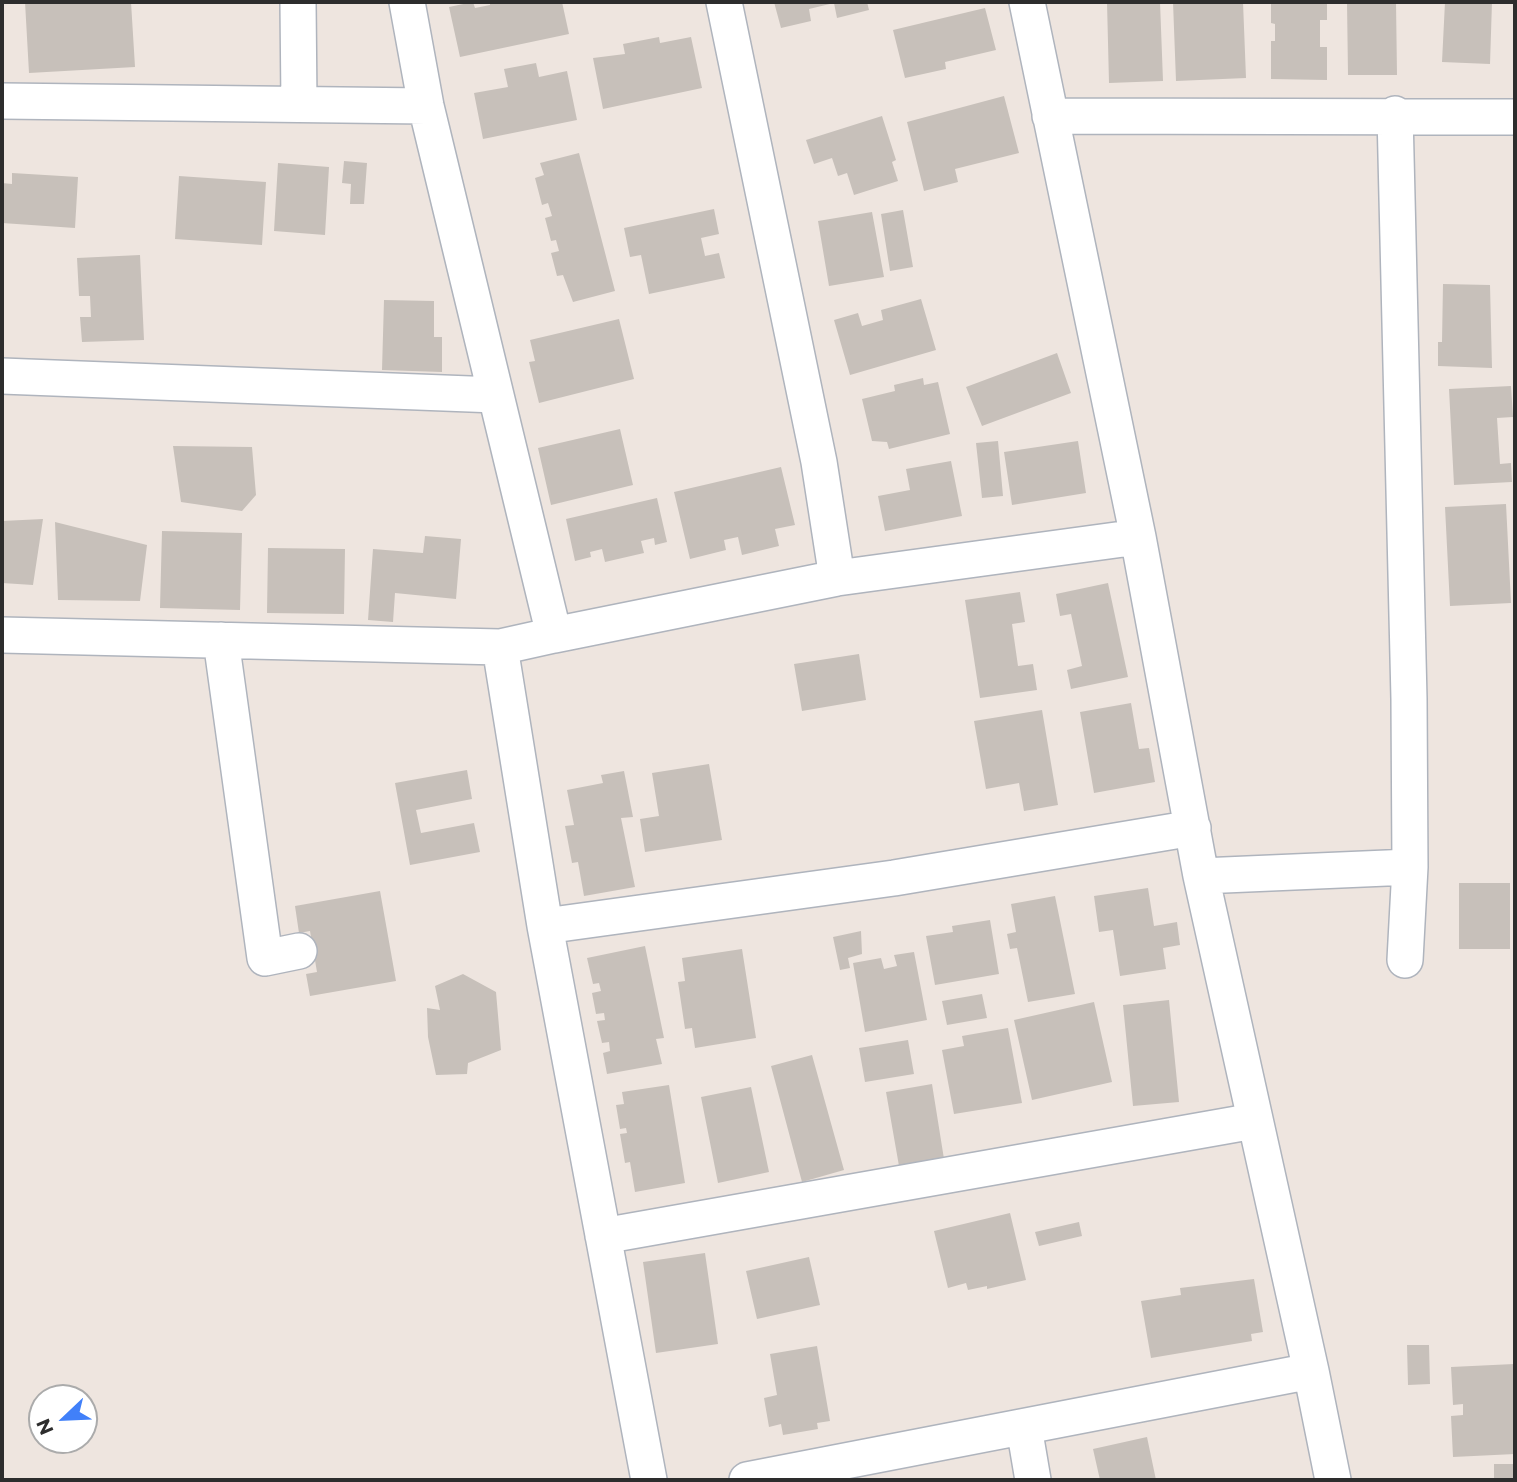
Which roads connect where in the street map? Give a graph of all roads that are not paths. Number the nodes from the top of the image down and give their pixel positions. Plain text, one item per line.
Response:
1 (298, 2) edge
2 (407, 2) edge
3 (724, 2) edge
4 (1027, 2) edge
5 (2, 101) edge
6 (299, 104) junction
7 (426, 106) junction
8 (1395, 114) junction
9 (1050, 117) junction
10 (1515, 117) edge
11 (2, 376) edge
12 (496, 395) junction
13 (1138, 537) junction
14 (837, 578) junction
15 (2, 635) edge
16 (554, 635) junction
17 (221, 640) junction
18 (500, 647) junction
19 (1193, 828) junction
20 (1410, 867) junction
21 (1201, 876) junction
22 (544, 926) junction
23 (299, 951) dead end
24 (1405, 960) dead end
25 (1254, 1121) junction
26 (603, 1236) junction
27 (1311, 1371) junction
28 (1024, 1427) junction
29 (782, 1477) edge
30 (649, 1480) edge
31 (747, 1480) edge
32 (1033, 1480) edge
33 (1333, 1480) edge

1 - 6 street
2 - 7 street
3 - 14 street
4 - 9 street
5 - 6 street
6 - 7 street
7 - 12 street
8 - 9 street
8 - 10 street
8 - 20 street
9 - 13 street
11 - 12 street
12 - 16 street
13 - 14 street
13 - 19 street
14 - 16 street
15 - 17 street
16 - 18 street
17 - 18 street
17 - 23 street
18 - 22 street
19 - 21 street
19 - 22 street
20 - 21 street
20 - 24 street
21 - 25 street
22 - 26 street
25 - 26 street
25 - 27 street
26 - 30 street
27 - 28 street
27 - 33 street
28 - 29 street
28 - 32 street
29 - 31 street

